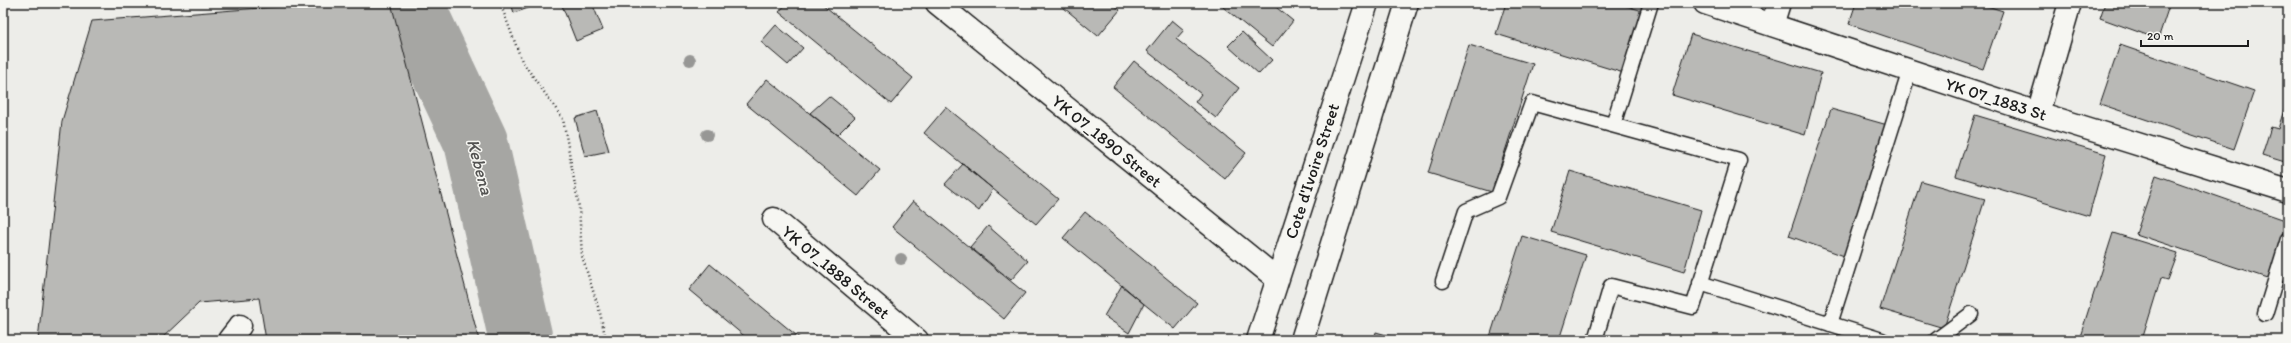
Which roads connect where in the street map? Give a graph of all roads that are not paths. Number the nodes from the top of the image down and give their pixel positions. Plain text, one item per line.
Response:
1 (937, 3) edge
2 (1367, 3) edge
3 (1407, 3) edge
4 (1651, 3) edge
5 (1705, 3) edge
6 (1779, 3) edge
7 (2070, 3) edge
8 (1772, 25) junction
9 (1910, 70) junction
10 (2038, 113) junction
11 (1613, 125) junction
12 (2288, 191) edge
13 (774, 219) dead end
14 (2288, 239) edge
15 (1276, 278) junction
16 (1443, 281) dead end
17 (1700, 283) junction
18 (1971, 314) dead end
19 (2265, 314) dead end
20 (1830, 324) junction
21 (917, 340) edge
22 (1258, 340) edge
23 (1302, 340) edge
24 (1595, 340) edge
25 (1882, 340) edge
26 (1936, 340) edge

1 - 15 street, YK 07_1890 Street
2 - 15 street, Cote d'Ivoire Street
3 - 23 street
4 - 11 lane
5 - 8 street, YK 07_1883 St
6 - 8 street
7 - 10 street
8 - 9 street, YK 07_1883 St
9 - 10 street, YK 07_1883 St
9 - 20 lane
10 - 12 street, YK 07_1883 St
11 - 16 lane
11 - 17 lane
13 - 21 street, YK 07_1888 Street
14 - 19 lane
15 - 22 street, Cote d'Ivoire Street
17 - 20 lane
17 - 24 lane
18 - 26 lane
20 - 25 lane

